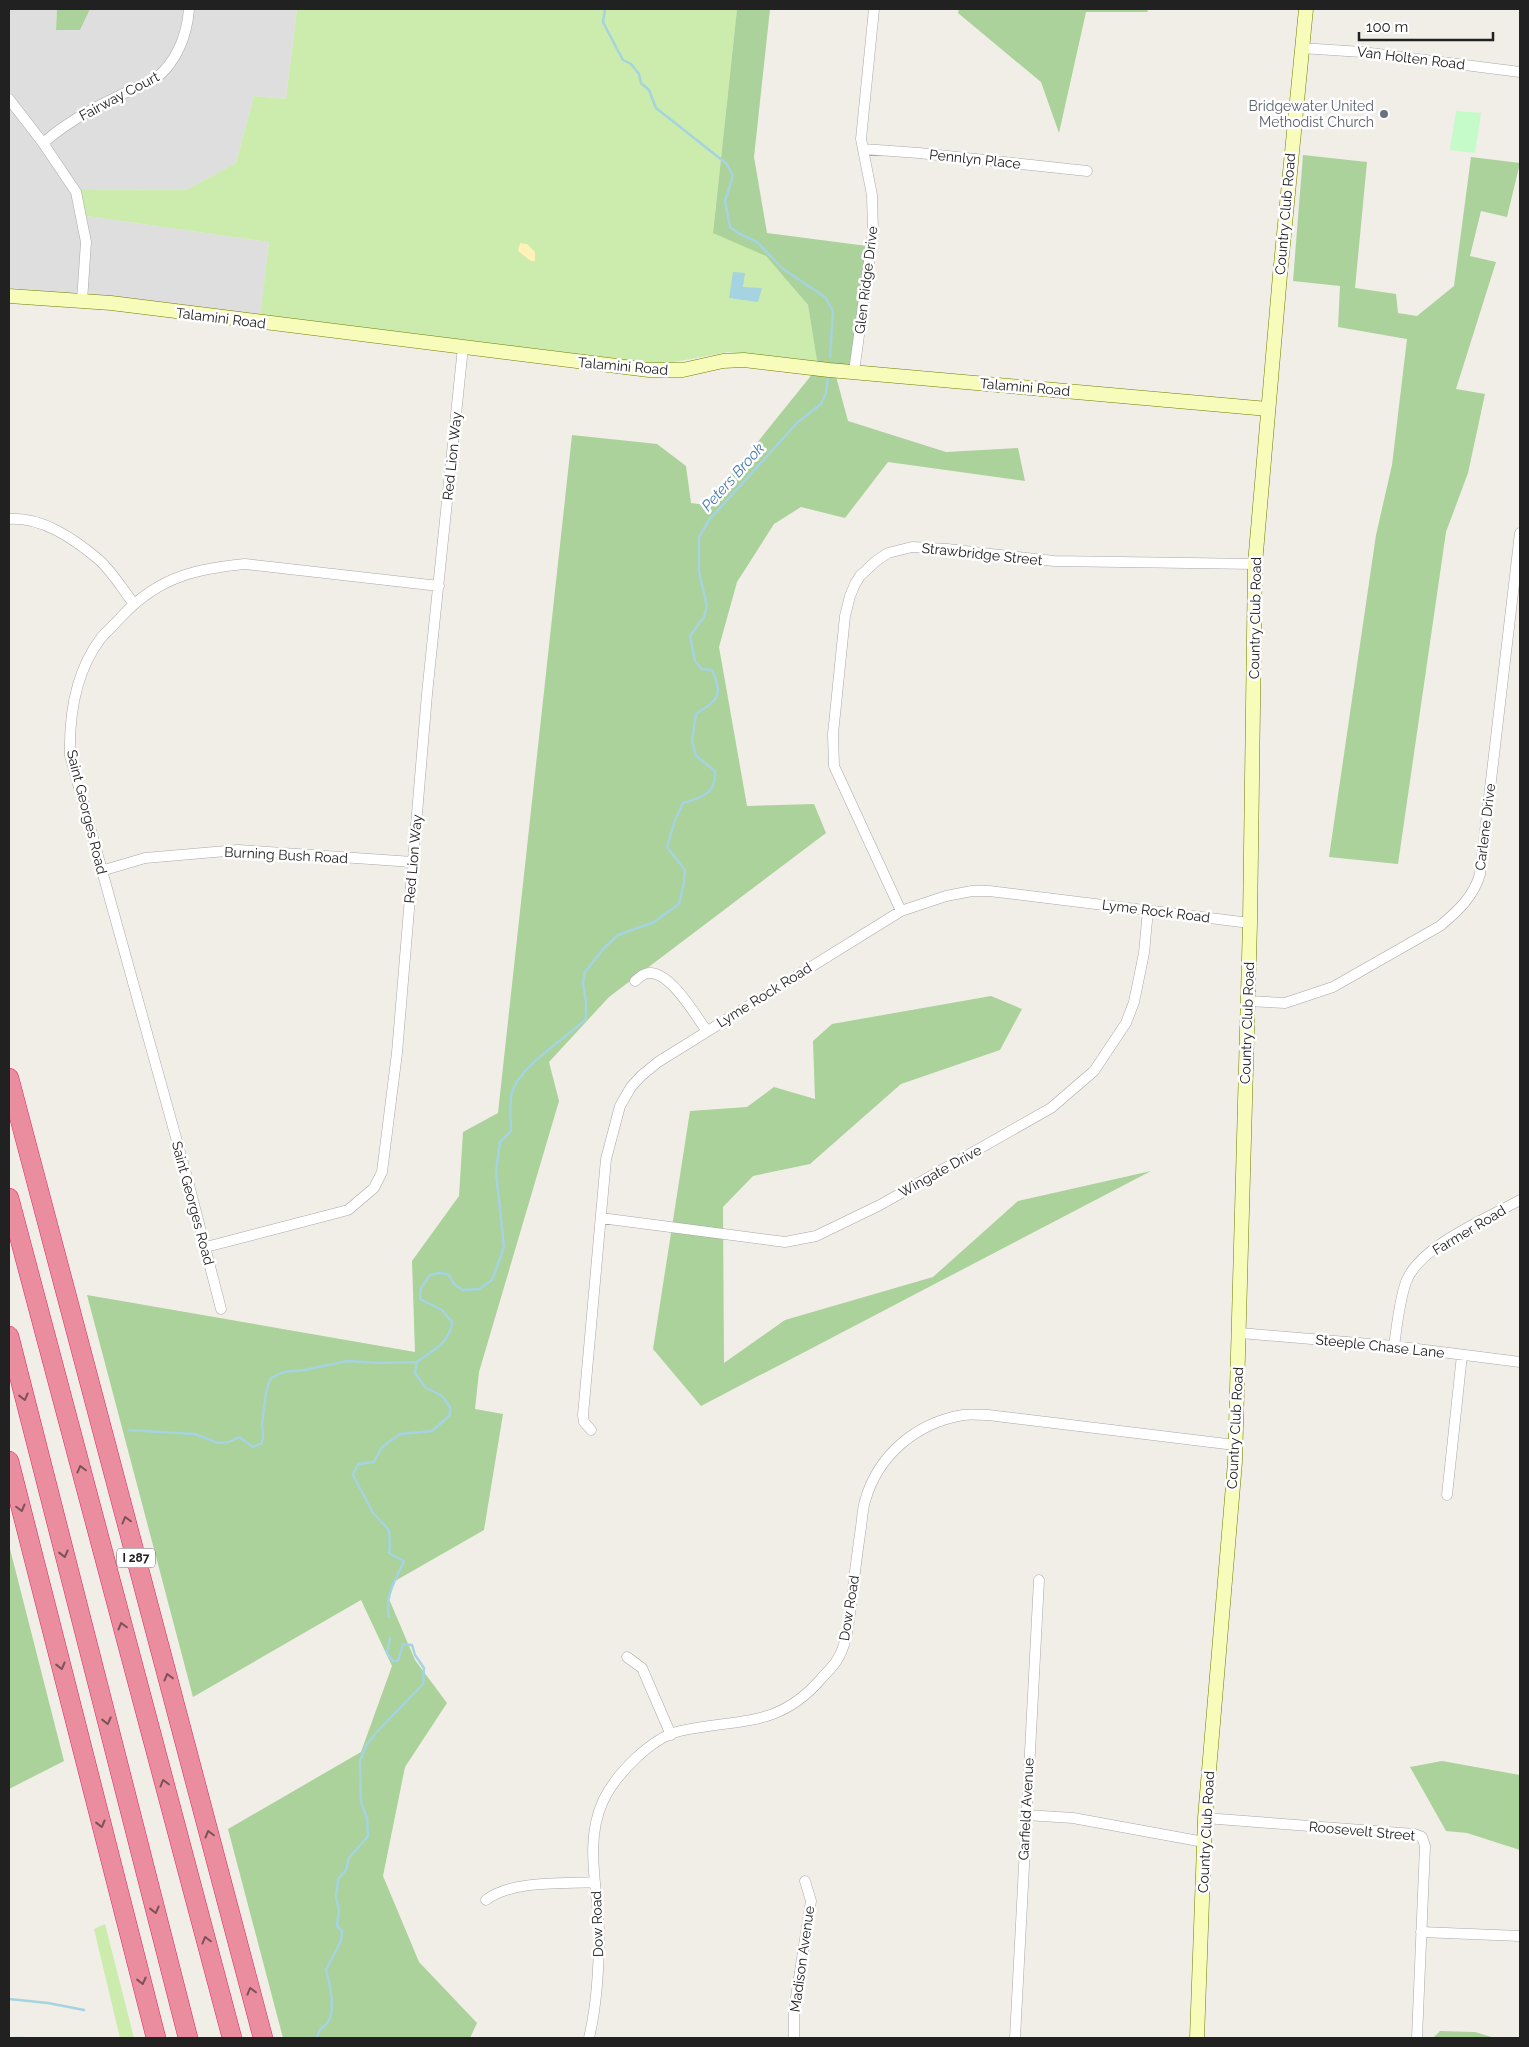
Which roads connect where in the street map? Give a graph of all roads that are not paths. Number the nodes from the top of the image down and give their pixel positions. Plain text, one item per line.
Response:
1 (189, 9) edge
2 (874, 9) edge
3 (1306, 9) edge
4 (1301, 48) junction
5 (1520, 72) edge
6 (9, 99) edge
7 (43, 143) junction
8 (863, 149) junction
9 (1087, 171) dead end
10 (9, 296) edge
11 (82, 301) junction
12 (463, 347) junction
13 (854, 372) junction
14 (1268, 408) junction
15 (9, 519) edge
16 (1520, 533) edge
17 (1255, 564) junction
18 (438, 586) junction
19 (134, 604) junction
20 (413, 862) junction
21 (102, 871) junction
22 (901, 910) junction
23 (1148, 910) junction
24 (1250, 923) junction
25 (635, 980) dead end
26 (1248, 1001) junction
27 (706, 1031) junction
28 (9, 1078) edge
29 (9, 1198) edge
30 (1520, 1200) edge
31 (601, 1218) junction
32 (206, 1247) junction
33 (221, 1309) dead end
34 (1240, 1333) junction
35 (10, 1342) edge
36 (1394, 1346) junction
37 (1462, 1355) junction
38 (1520, 1362) edge
39 (591, 1430) dead end
40 (1235, 1445) junction
41 (9, 1461) edge
42 (1447, 1495) dead end
43 (1039, 1580) dead end
44 (627, 1656) dead end
45 (672, 1735) junction
46 (1026, 1814) junction
47 (1205, 1818) junction
48 (1204, 1842) junction
49 (805, 1881) dead end
50 (595, 1882) junction
51 (486, 1900) dead end
52 (1421, 1932) junction
53 (1520, 1936) edge
54 (156, 2038) edge
55 (188, 2038) edge
56 (232, 2038) edge
57 (264, 2038) edge
58 (589, 2038) edge
59 (794, 2038) edge
60 (1015, 2038) edge
61 (1197, 2038) edge
62 (1417, 2038) edge

1 - 7 street, Fairway Court
2 - 8 street, Glen Ridge Drive
3 - 4 street, Country Club Road
4 - 5 street, Van Holten Road
4 - 14 street, Country Club Road
6 - 7 street
7 - 11 street
8 - 9 street, Pennlyn Place
8 - 13 street, Glen Ridge Drive
10 - 11 street, Talamini Road
11 - 12 street, Talamini Road
12 - 13 street, Talamini Road
12 - 18 street, Red Lion Way
13 - 14 street, Talamini Road
14 - 17 street, Country Club Road
15 - 19 street
16 - 26 street, Carlene Drive
17 - 22 street, Strawbridge Street
17 - 24 street, Country Club Road
18 - 19 street, Saint Georges Road
18 - 20 street, Red Lion Way
19 - 21 street, Saint Georges Road
20 - 21 street, Burning Bush Road
20 - 32 street, Red Lion Way
21 - 32 street, Saint Georges Road
22 - 23 street, Lyme Rock Road
22 - 27 street, Lyme Rock Road
23 - 24 street, Lyme Rock Road
23 - 31 street, Wingate Drive
24 - 26 street, Country Club Road
25 - 27 street
26 - 34 street, Country Club Road
27 - 31 street, Lyme Rock Road
57 -> 28 highway, I 287
56 -> 29 highway, I 287
30 - 36 street, Farmer Road
31 - 39 street, Lyme Rock Road
32 - 33 street, Saint Georges Road
34 - 36 street, Steeple Chase Lane
34 - 40 street, Country Club Road
35 -> 55 highway
36 - 37 street, Steeple Chase Lane
37 - 38 street, Steeple Chase Lane
37 - 42 street
40 - 45 street, Dow Road
40 - 47 street, Country Club Road
41 -> 54 highway
43 - 46 street, Garfield Avenue
44 - 45 street
45 - 50 street, Dow Road
46 - 48 street
46 - 60 street, Garfield Avenue
47 - 48 street, Country Club Road
47 - 52 street, Roosevelt Street
48 - 61 street, Country Club Road
49 - 59 street, Madison Avenue
50 - 51 street
50 - 58 street, Dow Road
52 - 53 street
52 - 62 street

